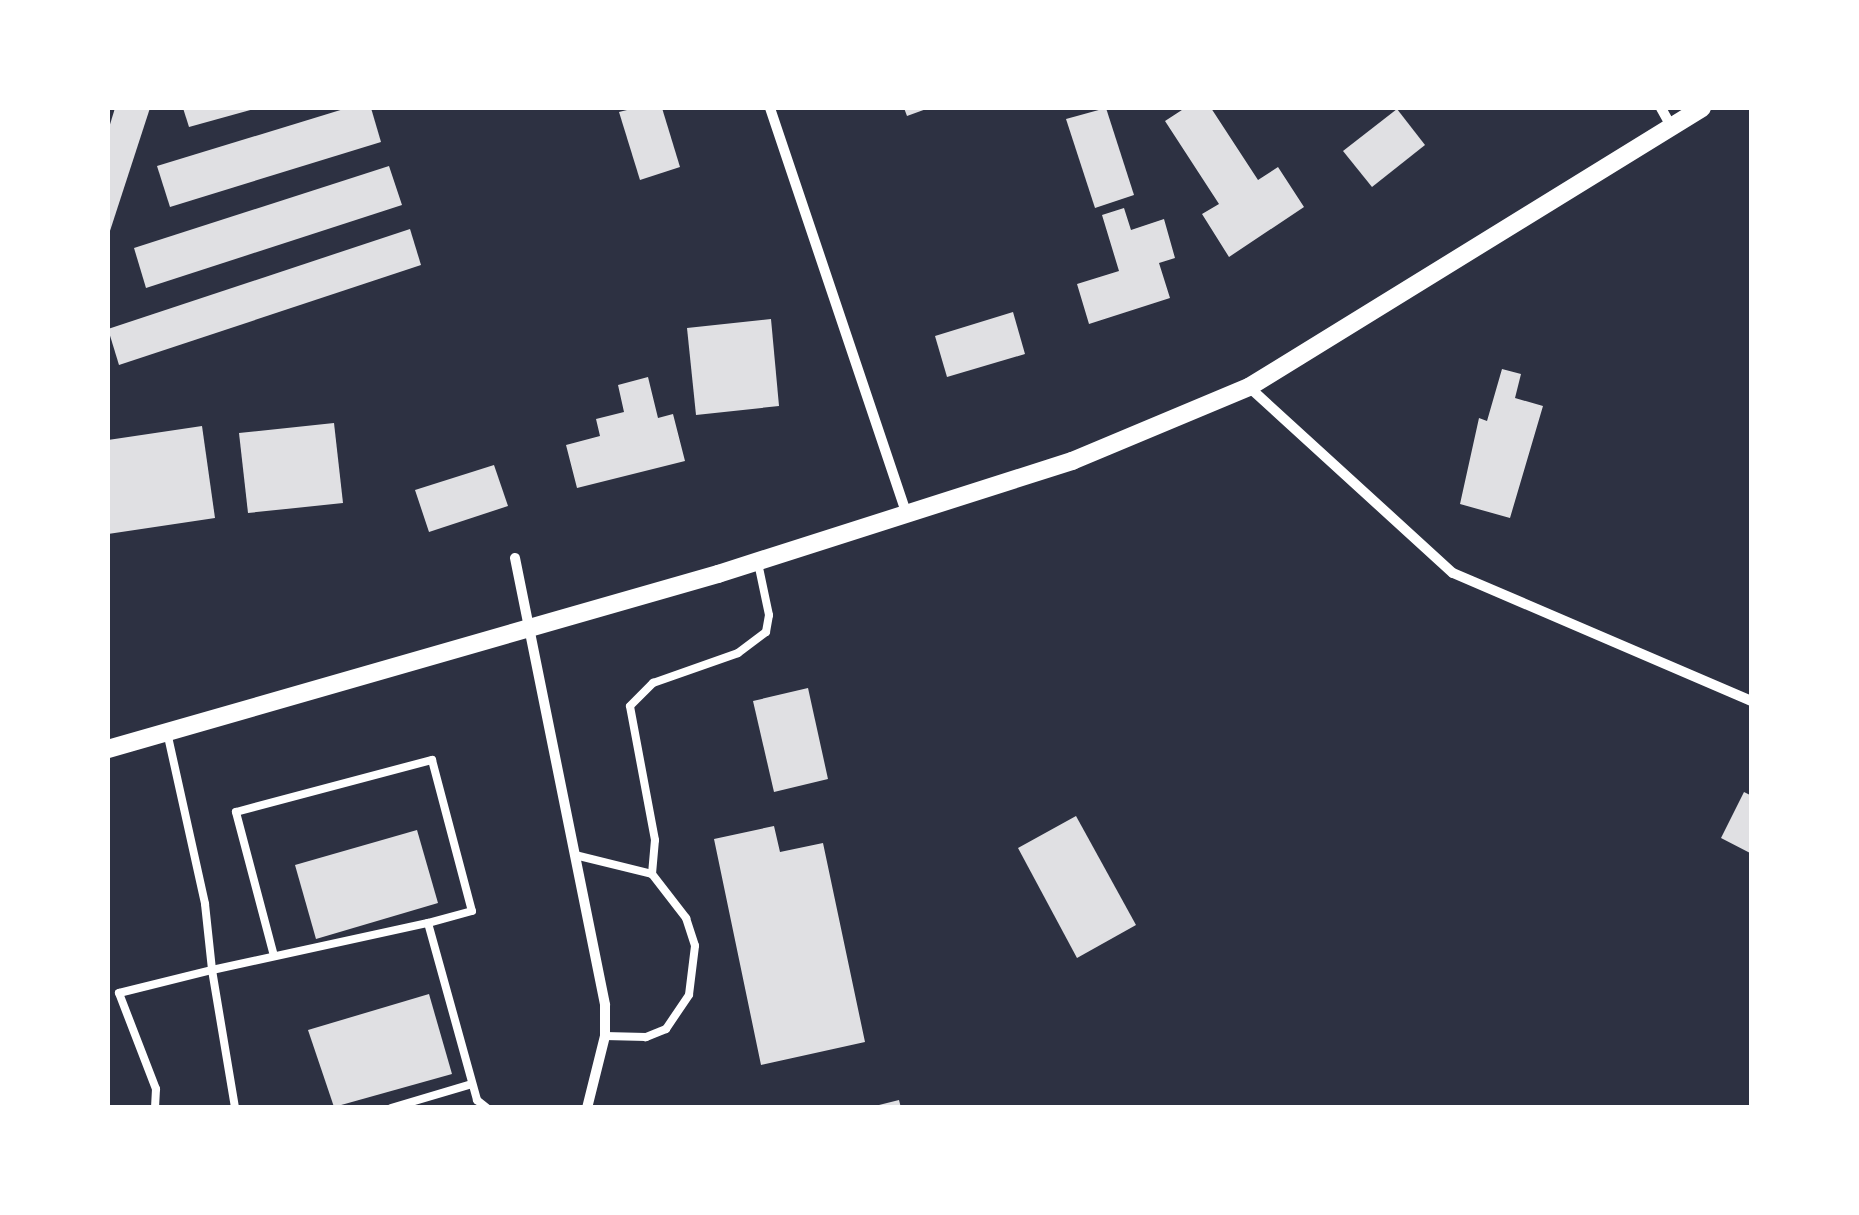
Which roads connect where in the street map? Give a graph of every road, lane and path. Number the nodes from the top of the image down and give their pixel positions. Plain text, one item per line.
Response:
1 (770, 108) edge
2 (1660, 108) edge
3 (1702, 108) edge
4 (1672, 126) junction
5 (1249, 387) junction
6 (907, 516) junction
7 (515, 558) dead end
8 (757, 561) junction
9 (530, 628) junction
10 (1752, 701) edge
11 (167, 732) junction
12 (108, 749) edge
13 (575, 855) junction
14 (652, 874) junction
15 (428, 923) junction
16 (274, 956) junction
17 (212, 970) junction
18 (605, 1036) junction
19 (472, 1084) junction
20 (155, 1108) edge
21 (234, 1108) edge
22 (391, 1108) edge
23 (488, 1108) edge
24 (587, 1108) edge

1 - 6 street
2 - 4 street
3 - 4 street
4 - 5 street
5 - 6 street
5 - 10 street
6 - 8 street
7 - 9 street
8 - 9 street
8 - 14 lane
9 - 11 street
9 - 13 street
11 - 12 street
11 - 17 lane
13 - 14 lane
13 - 18 street
14 - 18 lane
15 - 16 lane
15 - 16 lane
15 - 19 lane
16 - 17 lane
17 - 20 lane
17 - 21 lane
18 - 24 street
19 - 22 lane
19 - 23 lane

